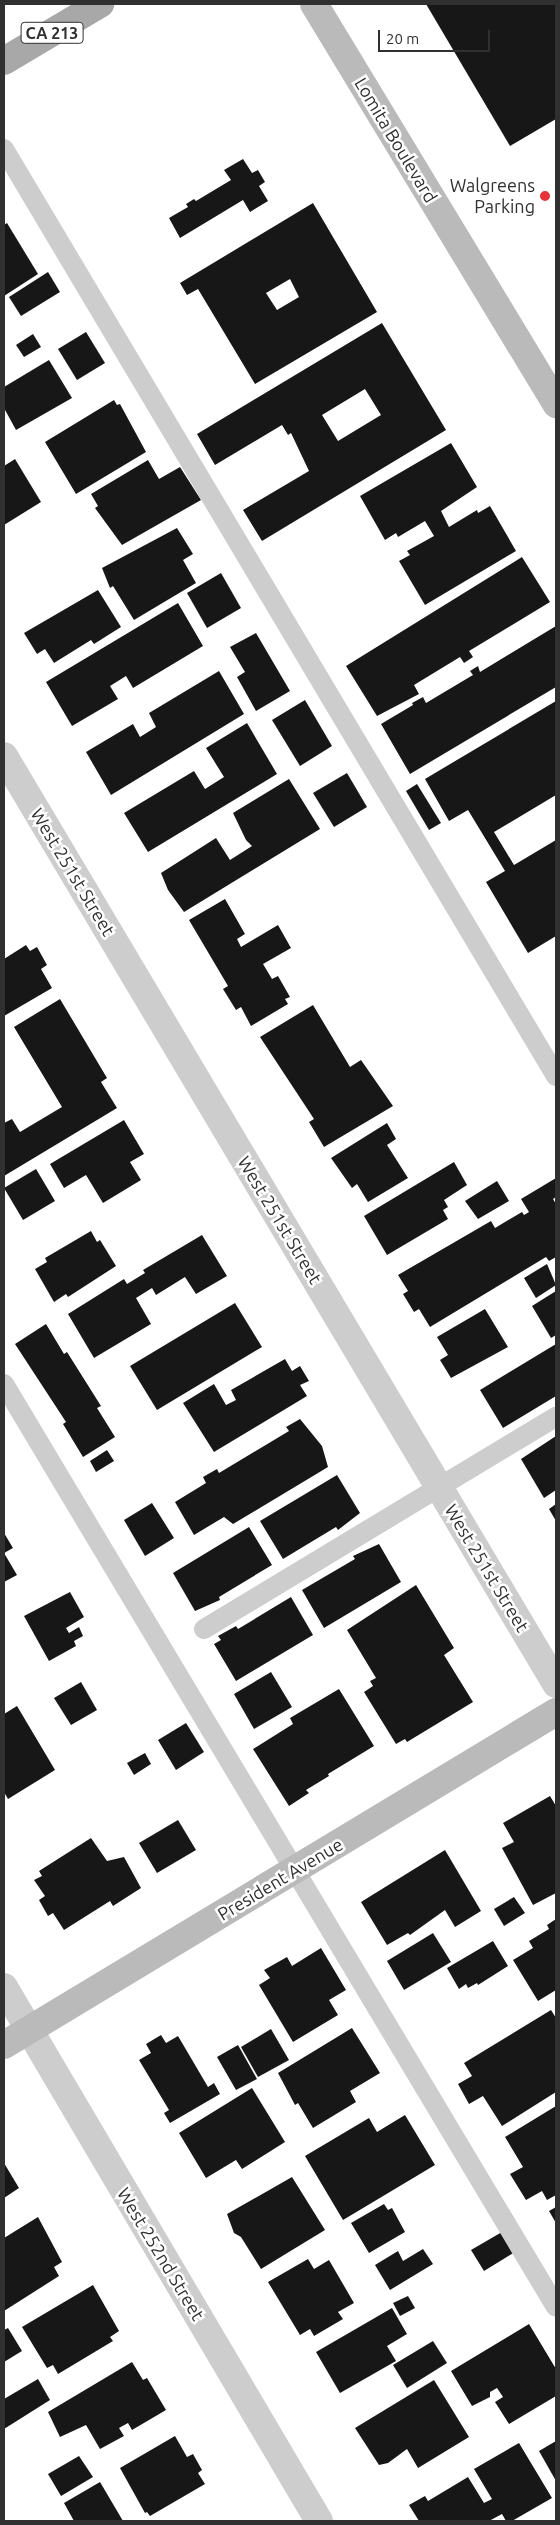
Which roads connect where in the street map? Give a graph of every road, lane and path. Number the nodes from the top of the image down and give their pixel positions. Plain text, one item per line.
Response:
1 (100, 4) edge
2 (314, 4) edge
3 (4, 61) edge
4 (4, 149) edge
5 (556, 404) edge
6 (4, 756) edge
7 (556, 1076) edge
8 (4, 1384) edge
9 (556, 1417) edge
10 (440, 1489) junction
11 (204, 1629) dead end
12 (556, 1684) edge
13 (556, 1712) edge
14 (294, 1870) junction
15 (4, 1987) edge
16 (29, 2030) junction
17 (4, 2045) edge
18 (556, 2307) edge
19 (319, 2521) edge

1 - 3 main road, CA 213
2 - 5 street, Lomita Boulevard
4 - 7 lane
6 - 10 street, West 251st Street
8 - 14 lane
9 - 10 lane
10 - 11 lane
10 - 12 street, West 251st Street
13 - 14 street, President Avenue
14 - 16 street, President Avenue
14 - 18 lane
15 - 16 street, West 252nd Street
16 - 17 street, President Avenue
16 - 19 street, West 252nd Street

